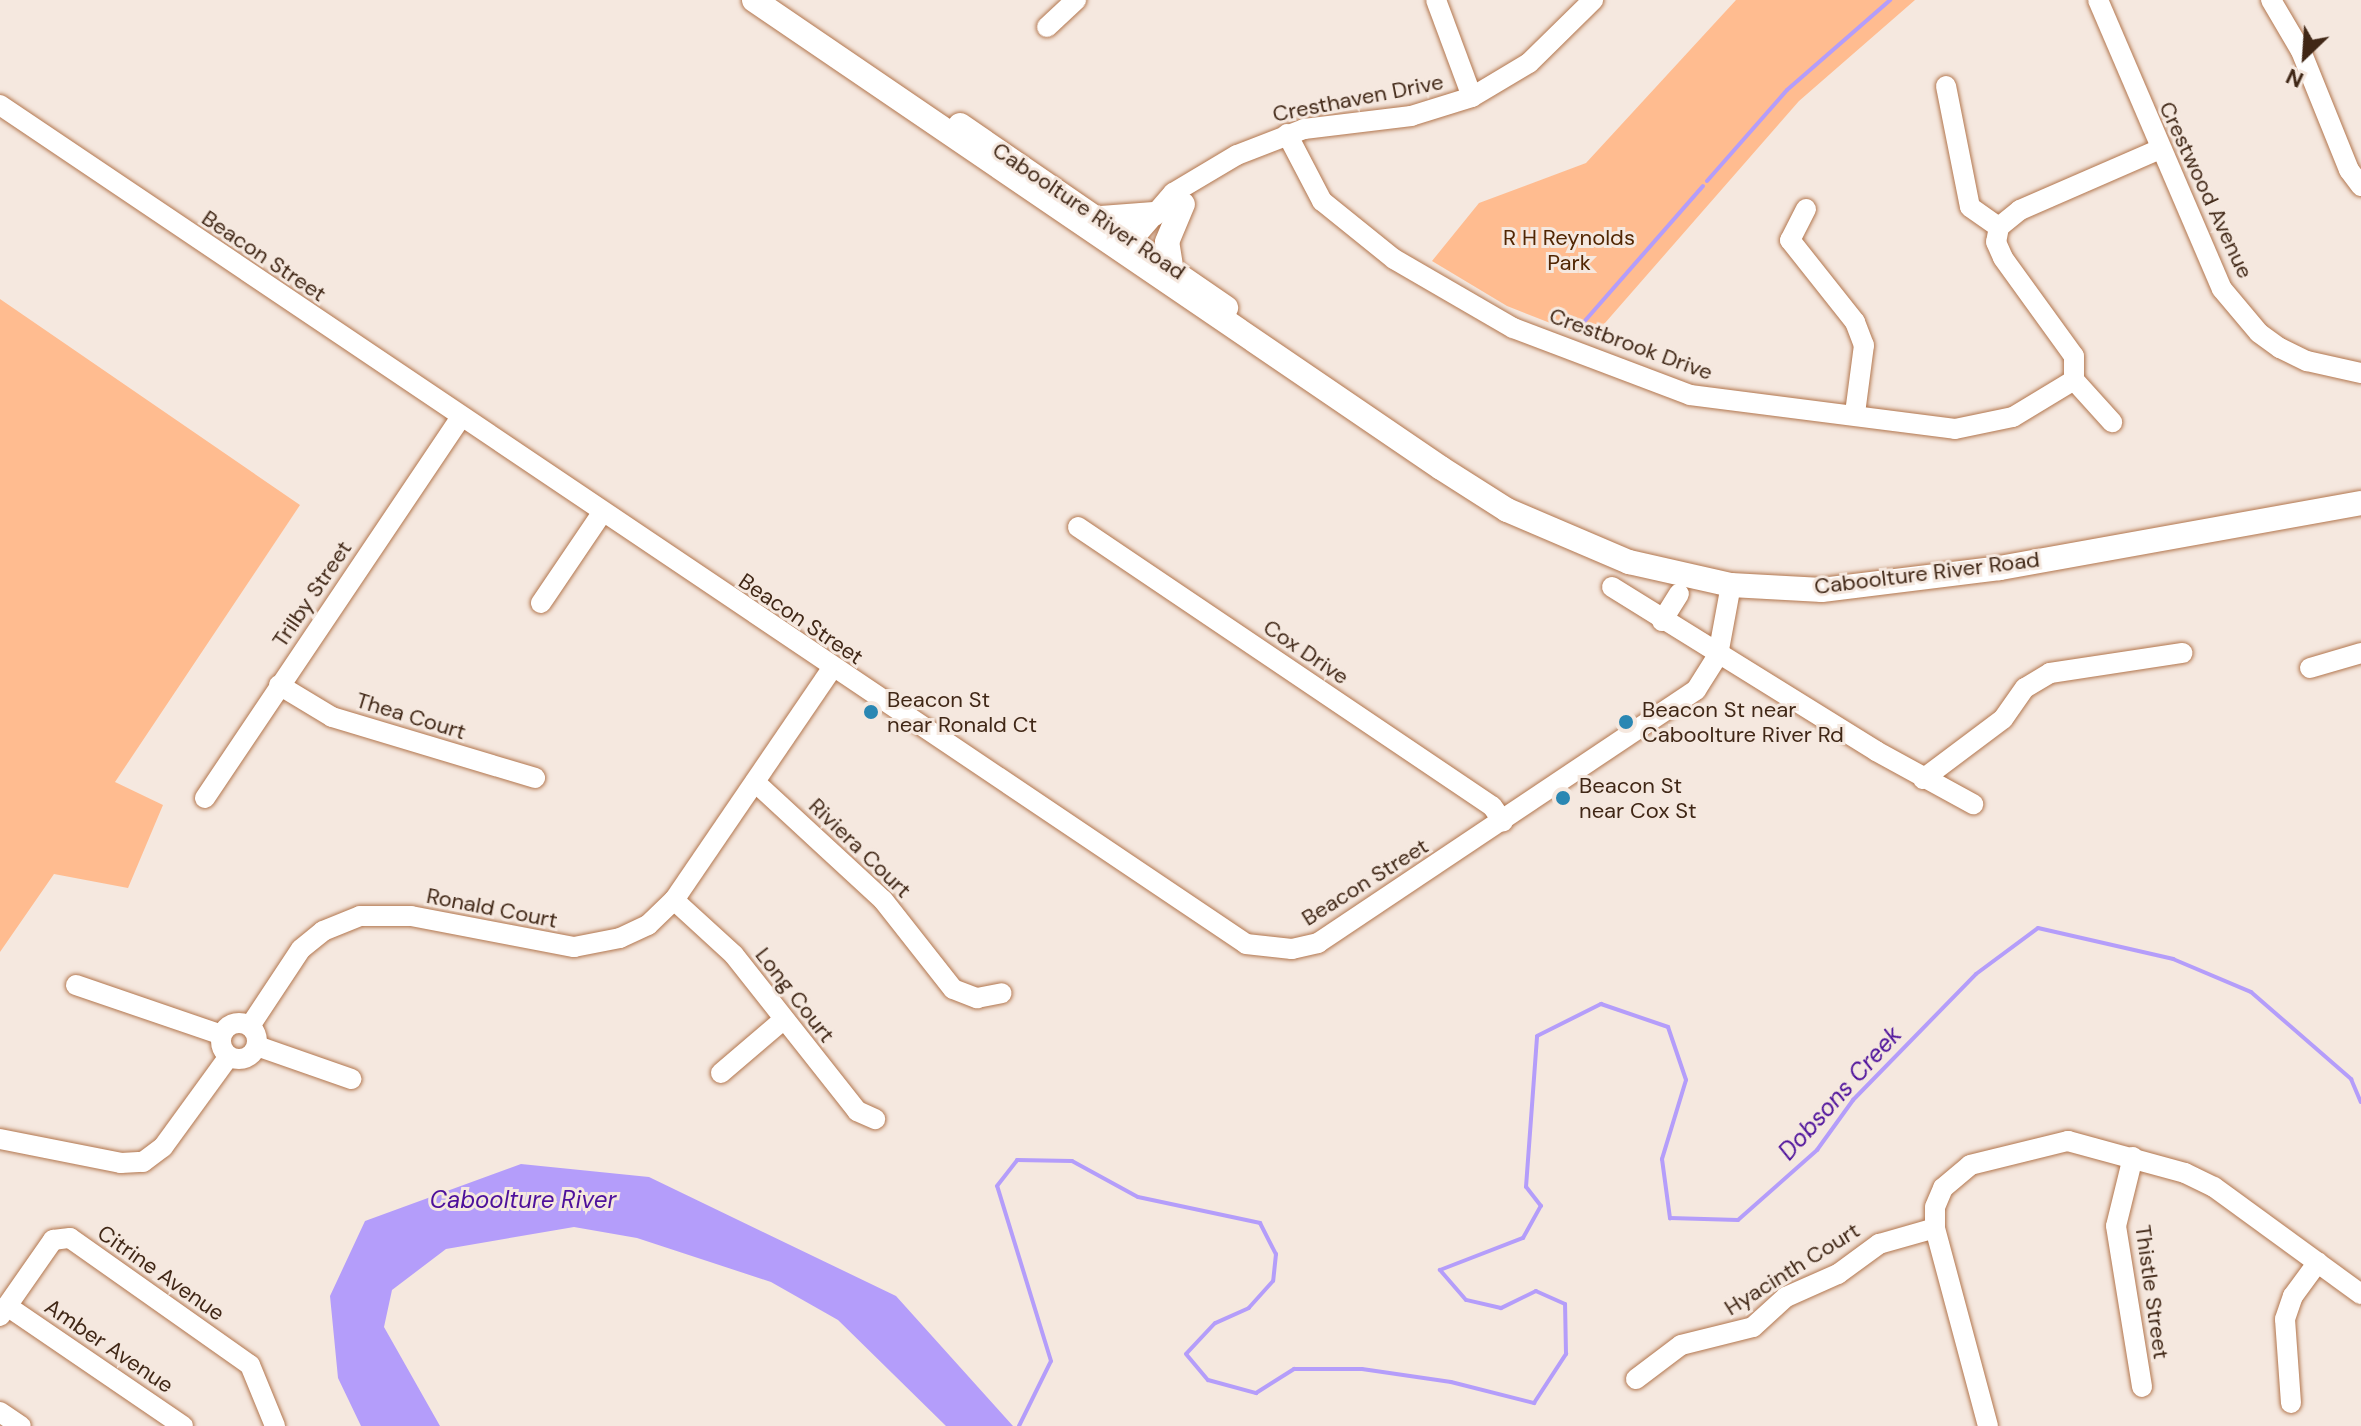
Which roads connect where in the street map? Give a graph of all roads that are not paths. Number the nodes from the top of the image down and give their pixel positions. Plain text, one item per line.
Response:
1 (754, 0) edge
2 (1076, 0) edge
3 (1436, 0) edge
4 (1593, 0) edge
5 (2271, 0) edge
6 (2099, 1) edge
7 (1047, 27) dead end
8 (859, 71) junction
9 (1946, 86) dead end
10 (1472, 97) junction
11 (0, 105) edge
12 (1287, 134) junction
13 (2158, 150) junction
14 (1203, 178) junction
15 (2361, 186) edge
16 (1183, 204) junction
17 (1806, 209) dead end
18 (1154, 214) junction
19 (1101, 218) junction
20 (1999, 227) junction
21 (1131, 249) junction
22 (1171, 266) junction
23 (1302, 373) junction
24 (2361, 373) edge
25 (2074, 380) junction
26 (1855, 413) junction
27 (460, 418) junction
28 (2112, 422) dead end
29 (2361, 503) edge
30 (602, 513) junction
31 (1078, 527) dead end
32 (1731, 585) junction
33 (1612, 587) dead end
34 (1679, 594) dead end
35 (541, 603) dead end
36 (1662, 621) junction
37 (2183, 653) dead end
38 (2361, 653) edge
39 (1718, 655) junction
40 (832, 668) junction
41 (2310, 668) dead end
42 (279, 685) junction
43 (535, 778) dead end
44 (1923, 779) junction
45 (755, 782) junction
46 (205, 798) dead end
47 (1973, 804) dead end
48 (1503, 822) junction
49 (674, 900) junction
50 (76, 985) dead end
51 (1002, 993) dead end
52 (783, 1020) junction
53 (222, 1035) junction
54 (253, 1036) junction
55 (229, 1056) junction
56 (721, 1073) dead end
57 (351, 1079) dead end
58 (875, 1119) dead end
59 (0, 1139) edge
60 (2133, 1157) junction
61 (1935, 1228) junction
62 (2318, 1262) junction
63 (2361, 1294) edge
64 (4, 1311) edge
65 (1636, 1379) dead end
66 (2142, 1387) dead end
67 (2291, 1403) dead end
68 (0, 1412) edge
69 (21, 1426) edge
70 (183, 1426) edge
71 (275, 1426) edge
72 (1988, 1426) edge

1 - 8 main road, Caboolture River Road
2 - 7 street
3 - 10 street
4 - 10 street, Cresthaven Drive
5 - 15 street
6 - 13 street, Crestwood Avenue
8 - 19 main road, Caboolture River Road
8 - 21 main road, Caboolture River Road
9 - 20 street
10 - 12 street, Cresthaven Drive
11 - 27 street, Beacon Street
12 - 14 street, Cresthaven Drive
12 - 26 street, Crestbrook Drive
13 - 20 street
13 - 24 street, Crestwood Avenue
14 - 16 street, Cresthaven Drive
14 - 18 street, Cresthaven Drive
16 - 21 street, Cresthaven Drive
16 - 22 main road
17 - 26 street
18 - 19 main road
18 - 21 street, Cresthaven Drive
19 - 21 main road, Caboolture River Road
20 - 25 street
21 - 22 main road, Caboolture River Road
21 - 23 main road, Caboolture River Road
22 - 23 main road, Caboolture River Road
23 - 32 main road, Caboolture River Road
25 - 26 street, Crestbrook Drive
25 - 28 street
27 - 30 street, Beacon Street
27 - 42 street, Trilby Street
29 - 32 main road, Caboolture River Road
30 - 35 street
30 - 40 street, Beacon Street
31 - 48 street, Cox Drive
32 - 39 street, Beacon Street
33 - 36 street
34 - 36 street
36 - 39 street
37 - 44 street
38 - 41 street
39 - 44 street
39 - 48 street, Beacon Street
40 - 45 street, Ronald Court
40 - 48 street, Beacon Street
42 - 43 street, Thea Court
42 - 46 street, Trilby Street
44 - 47 street
45 - 49 street, Ronald Court
45 - 51 street, Riviera Court
49 - 52 street, Long Court
49 - 54 street, Ronald Court
50 - 53 street
52 - 56 street
52 - 58 street, Long Court
53 - 54 street
53 - 55 street
54 - 55 street
54 - 57 street
55 - 59 street
60 - 61 street
60 - 62 street
60 - 66 street, Thistle Street
61 - 65 street, Hyacinth Court
61 - 72 street
62 - 63 street
62 - 67 street
64 - 70 street, Amber Avenue
64 - 71 street, Citrine Avenue
68 - 69 street

